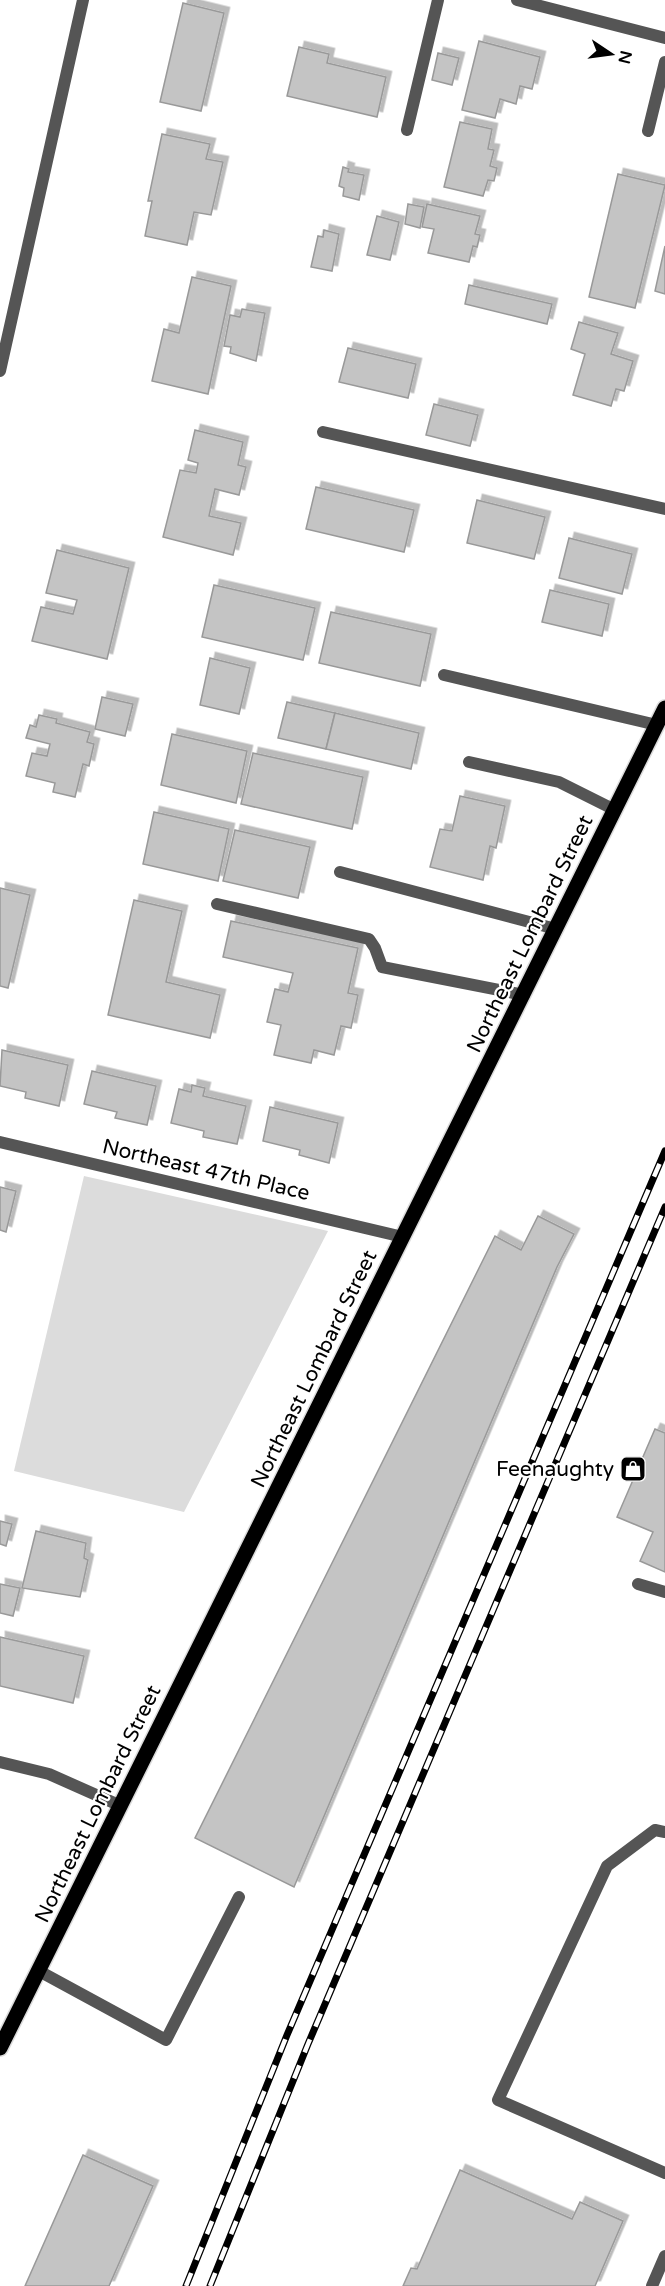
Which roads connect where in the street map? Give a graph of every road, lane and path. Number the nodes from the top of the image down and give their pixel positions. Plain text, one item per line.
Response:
1 (83, 0) edge
2 (438, 0) edge
3 (517, 0) edge
4 (665, 38) edge
5 (665, 62) edge
6 (407, 130) dead end
7 (648, 130) dead end
8 (2, 350) edge
9 (0, 371) edge
10 (323, 432) dead end
11 (665, 509) edge
12 (444, 675) dead end
13 (665, 708) edge
14 (657, 725) junction
15 (469, 762) dead end
16 (615, 810) junction
17 (340, 872) dead end
18 (217, 904) dead end
19 (556, 929) junction
20 (524, 994) junction
21 (0, 1142) edge
22 (403, 1237) junction
23 (638, 1584) dead end
24 (665, 1592) edge
25 (0, 1762) edge
26 (121, 1806) junction
27 (665, 1832) edge
28 (239, 1897) dead end
29 (39, 1971) junction
30 (0, 2048) edge
31 (665, 2173) edge
32 (665, 2256) edge
33 (652, 2286) edge

1 - 8 street
2 - 6 street
3 - 4 street
5 - 7 street
8 - 9 street
10 - 11 street
12 - 14 street
13 - 14 main road, Northeast Lombard Street
14 - 16 main road, Northeast Lombard Street
15 - 16 street
16 - 19 main road, Northeast Lombard Street
17 - 19 street
18 - 20 street
19 - 20 main road, Northeast Lombard Street
20 - 22 main road, Northeast Lombard Street
21 - 22 street, Northeast 47th Place
22 - 26 main road, Northeast Lombard Street
23 - 24 street
25 - 26 street
26 - 29 main road, Northeast Lombard Street
27 - 31 street
28 - 29 street
29 - 30 main road, Northeast Lombard Street
32 - 33 street

